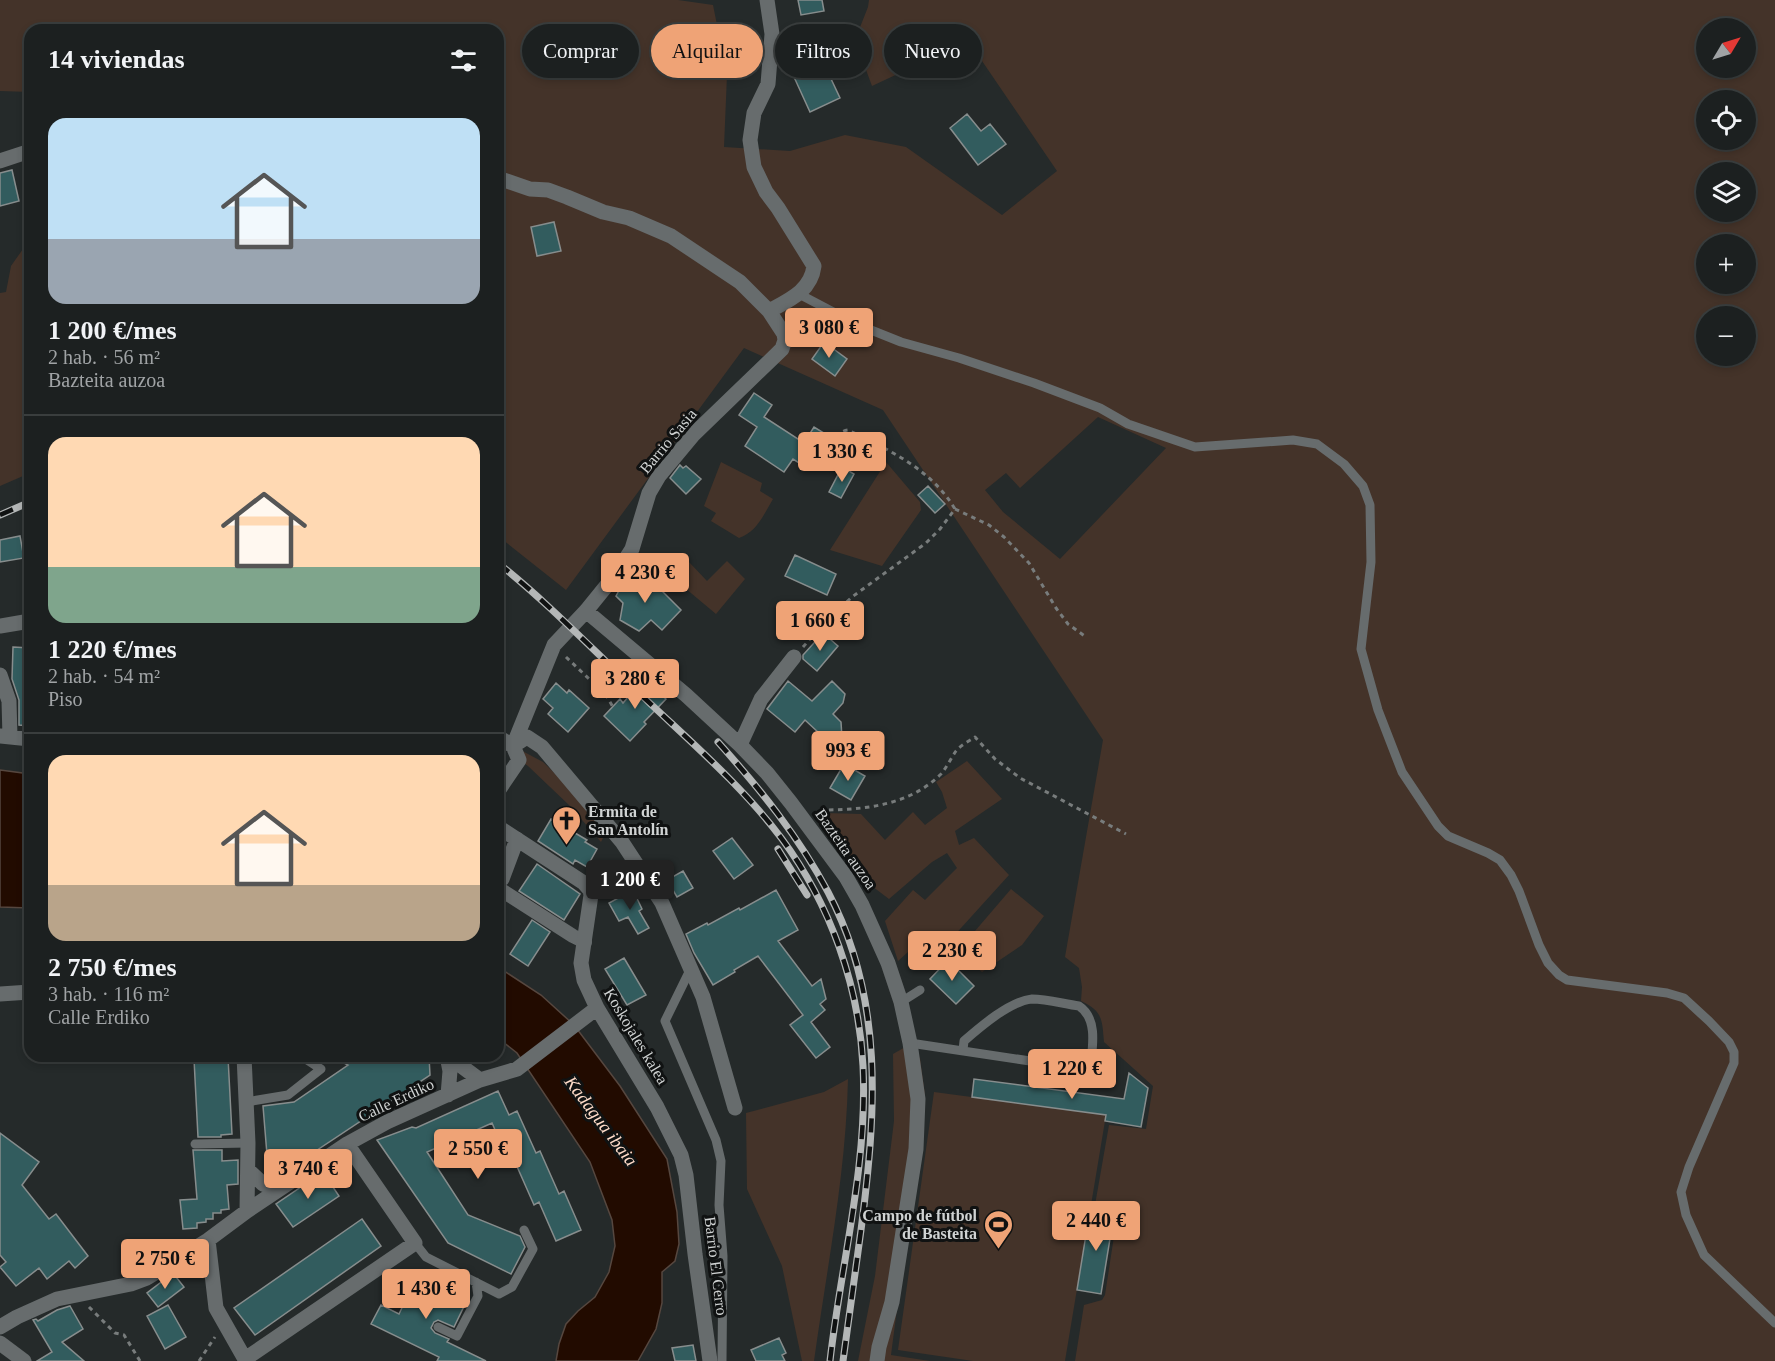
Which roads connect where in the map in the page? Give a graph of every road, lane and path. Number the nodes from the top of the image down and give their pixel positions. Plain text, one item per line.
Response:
1 (767, 0) edge
2 (24, 153) edge
3 (0, 161) edge
4 (504, 180) edge
5 (798, 294) junction
6 (769, 311) junction
7 (828, 449) dead end
8 (956, 509) junction
9 (586, 611) junction
10 (24, 622) edge
11 (0, 626) edge
12 (1086, 637) dead end
13 (554, 645) junction
14 (794, 657) joint
15 (0, 675) edge
16 (613, 707) dead end
17 (5, 736) edge
18 (24, 738) edge
19 (504, 741) edge
20 (740, 745) junction
21 (513, 746) junction
22 (504, 782) edge
23 (820, 810) dead end
24 (504, 831) edge
25 (1126, 834) dead end
26 (518, 839) junction
27 (504, 880) edge
28 (504, 891) edge
29 (585, 942) junction
30 (691, 968) junction
31 (920, 990) dead end
32 (24, 992) edge
33 (0, 994) edge
34 (901, 1002) junction
35 (597, 1008) junction
36 (910, 1042) junction
37 (963, 1050) junction
38 (244, 1062) edge
39 (310, 1062) edge
40 (448, 1062) edge
41 (455, 1062) edge
42 (480, 1080) junction
43 (448, 1095) junction
44 (246, 1102) junction
45 (735, 1108) dead end
46 (248, 1143) junction
47 (195, 1144) dead end
48 (347, 1144) junction
49 (249, 1170) junction
50 (686, 1175) joint
51 (278, 1190) junction
52 (247, 1211) junction
53 (524, 1230) dead end
54 (208, 1240) junction
55 (415, 1243) junction
56 (476, 1282) junction
57 (77, 1294) junction
58 (17, 1317) junction
59 (0, 1320) edge
60 (224, 1323) junction
61 (1775, 1323) edge
62 (0, 1327) edge
63 (438, 1327) dead end
64 (4, 1345) edge
65 (246, 1360) edge
66 (24, 1361) edge
67 (140, 1361) edge
68 (199, 1361) edge
69 (710, 1361) edge
70 (722, 1361) edge
71 (877, 1361) edge

1 - 5 street
2 - 3 street
4 - 6 street, Barrio Sasia
5 - 6 street
5 - 61 lane
6 - 9 street, Barrio Sasia
7 - 8 path
8 - 12 path
8 - 14 path
9 - 13 street
9 - 20 street, Bazteita auzoa
10 - 11 street
13 - 16 path
13 - 21 street
14 - 20 street
15 - 17 street
17 - 18 street
19 - 21 street
20 - 34 street, Bazteita auzoa
21 - 22 street
21 - 30 street
23 - 25 path
24 - 26 street, Koskojales kalea
26 - 27 street
26 - 29 street, Koskojales kalea
28 - 29 street
29 - 35 street, Koskojales kalea
30 - 45 street
30 - 70 lane
31 - 34 lane
32 - 33 street
34 - 36 street, Bazteita auzoa
35 - 42 street, Calle Erdiko
35 - 50 street, Koskojales kalea
36 - 37 lane
36 - 71 street, Bazteita auzoa
37 - 37 lane
38 - 44 street
39 - 44 lane
40 - 43 street
41 - 42 street
42 - 43 street, Calle Erdiko
43 - 48 street, Calle Erdiko
44 - 46 street
46 - 47 lane
46 - 49 street
48 - 51 street, Calle Erdiko
48 - 55 street
49 - 51 street
49 - 52 street
50 - 69 street, Barrio El Cerro
51 - 52 street, Calle Erdiko
52 - 54 street, Calle Erdiko
53 - 56 lane
54 - 57 street, Calle Erdiko
54 - 60 street
55 - 56 lane
55 - 65 street
56 - 63 lane
57 - 58 street, Calle Erdiko
57 - 67 path
58 - 59 street
58 - 62 street, Calle Erdiko
58 - 64 street
60 - 65 street
60 - 68 path
62 - 64 street, Calle Erdiko
64 - 66 street

